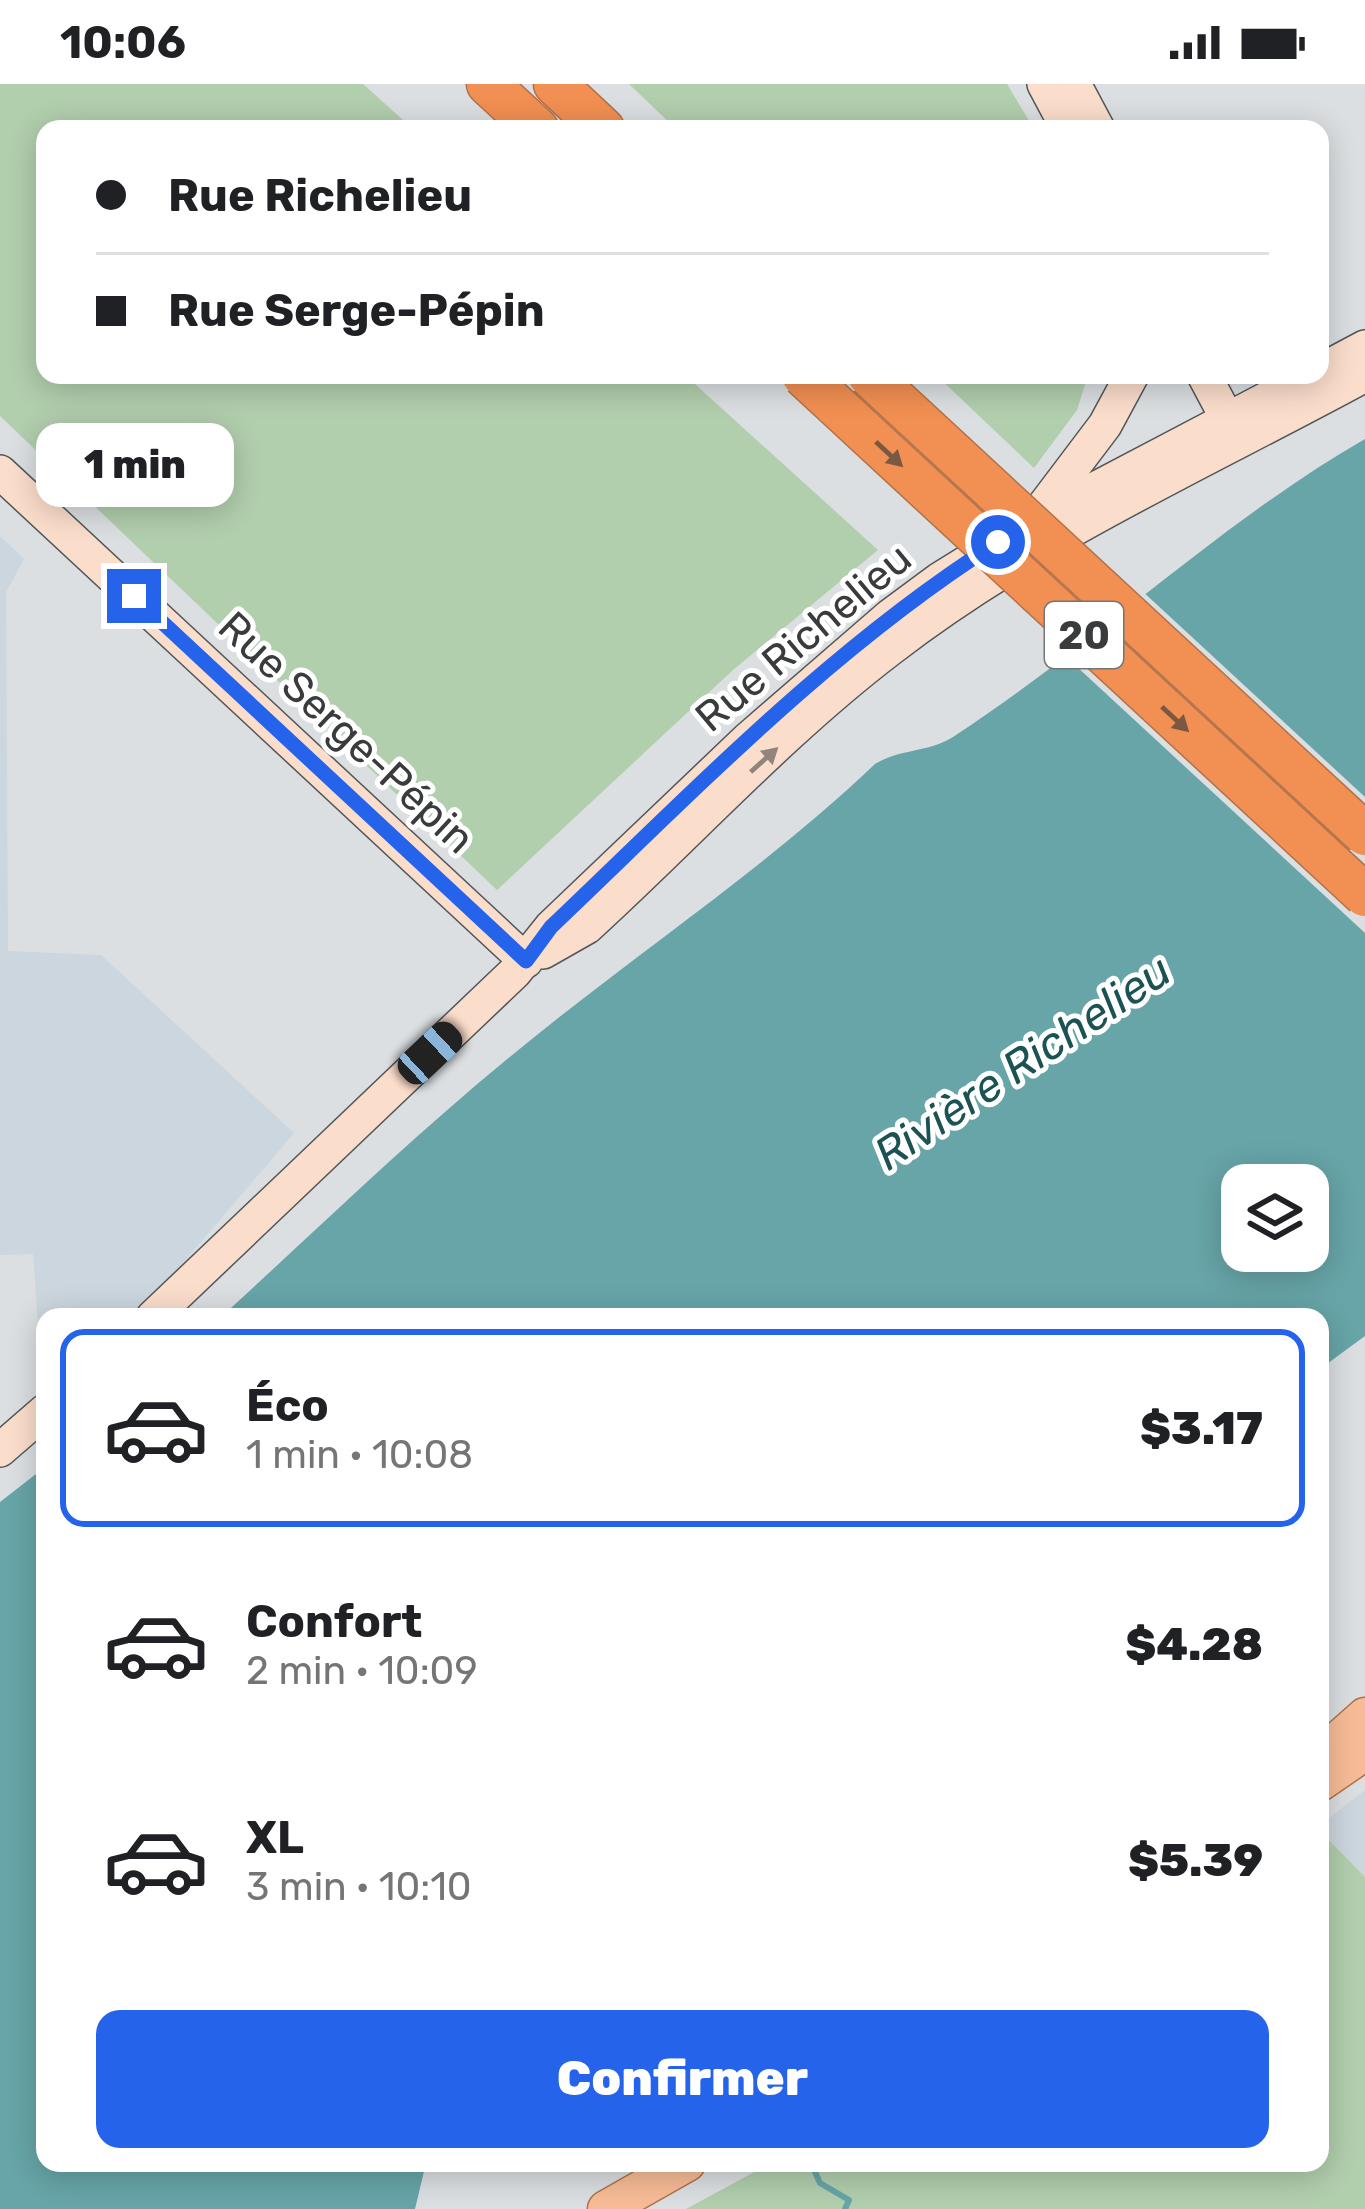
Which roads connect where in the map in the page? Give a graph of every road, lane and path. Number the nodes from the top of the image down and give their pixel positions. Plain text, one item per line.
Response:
1 (488, 84) edge
2 (555, 84) edge
3 (1044, 84) edge
4 (1074, 84) edge
5 (527, 120) edge
6 (593, 120) edge
7 (1063, 120) edge
8 (1093, 120) edge
9 (1365, 347) edge
10 (1329, 366) edge
11 (1365, 375) edge
12 (813, 384) edge
13 (879, 384) edge
14 (1127, 384) edge
15 (1211, 384) edge
16 (1232, 384) edge
17 (1301, 384) edge
18 (1243, 425) junction
19 (0, 472) edge
20 (1032, 522) junction
21 (1365, 834) edge
22 (1365, 895) edge
23 (526, 961) junction
24 (162, 1308) edge
25 (36, 1419) edge
26 (0, 1450) edge
27 (1365, 1716) edge
28 (1329, 1748) edge
29 (1365, 1752) edge
30 (1329, 1777) edge
31 (670, 2172) edge
32 (606, 2209) edge

1 - 5 highway
2 - 6 highway
3 - 7 main road
4 - 8 main road
9 - 10 main road, Rue Richelieu
11 - 18 main road, Rue Richelieu
12 -> 22 highway, 20, bridge
13 - 21 highway, 20, bridge
14 - 20 main road
15 - 18 main road
16 - 18 main road
17 - 18 main road, Rue Richelieu
18 - 20 main road, Rue Richelieu
23 -> 18 main road, Rue Richelieu
19 - 23 main road, Rue Serge-Pépin
20 - 23 main road, Rue Richelieu
23 - 24 main road, Rue Richelieu
25 - 26 main road
27 - 28 main road
29 - 30 main road
31 - 32 main road

